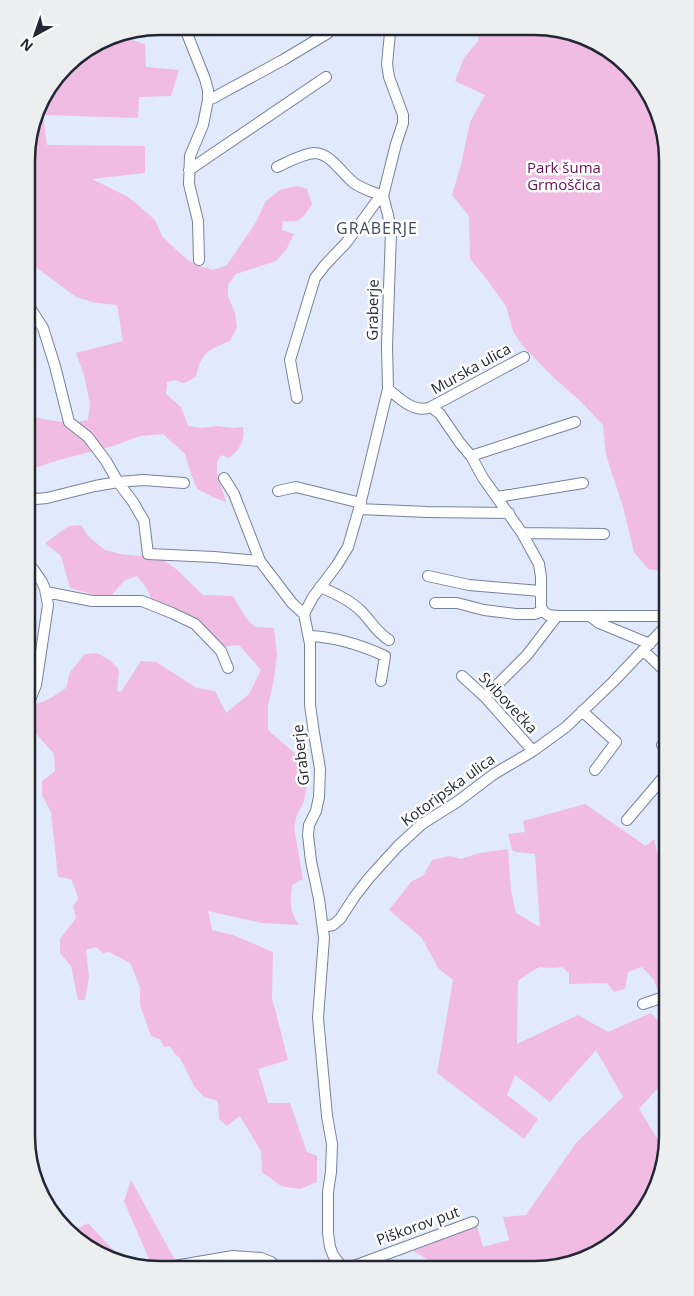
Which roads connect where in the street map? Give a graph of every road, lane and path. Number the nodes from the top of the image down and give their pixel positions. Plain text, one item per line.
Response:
1 (188, 35) edge
2 (323, 35) edge
3 (390, 35) edge
4 (326, 77) dead end
5 (208, 100) junction
6 (277, 167) dead end
7 (189, 170) junction
8 (383, 196) junction
9 (199, 260) dead end
10 (35, 316) edge
11 (524, 357) dead end
12 (388, 389) junction
13 (297, 398) dead end
14 (432, 407) junction
15 (575, 422) dead end
16 (471, 456) junction
17 (224, 478) dead end
18 (118, 482) junction
19 (184, 482) dead end
20 (583, 483) dead end
21 (278, 491) dead end
22 (497, 497) junction
23 (35, 498) edge
24 (360, 506) junction
25 (509, 513) junction
26 (522, 533) junction
27 (604, 534) dead end
28 (260, 561) junction
29 (35, 572) edge
30 (428, 576) dead end
31 (320, 587) junction
32 (540, 591) junction
33 (46, 592) junction
34 (435, 603) dead end
35 (542, 611) junction
36 (304, 614) junction
37 (557, 616) junction
38 (590, 616) junction
39 (659, 616) edge
40 (659, 634) edge
41 (309, 636) junction
42 (389, 640) dead end
43 (647, 647) junction
44 (659, 662) edge
45 (228, 668) dead end
46 (462, 676) dead end
47 (380, 681) dead end
48 (35, 687) edge
49 (485, 697) junction
50 (582, 711) junction
51 (532, 751) junction
52 (595, 770) dead end
53 (659, 783) edge
54 (627, 820) dead end
55 (323, 927) junction
56 (659, 999) edge
57 (642, 1004) dead end
58 (472, 1222) dead end
59 (203, 1261) edge
60 (268, 1261) edge
61 (337, 1261) edge
62 (367, 1261) edge

1 - 5 street
2 - 5 street
3 - 8 street, Graberje
4 - 7 street
5 - 7 street
6 - 8 street
7 - 9 street
8 - 12 street, Graberje
8 - 13 street
10 - 18 street
11 - 14 street, Murska ulica
12 - 14 street
12 - 24 street, Graberje
14 - 16 street
15 - 16 street
16 - 22 street
17 - 28 street
18 - 19 street
18 - 23 street
18 - 28 street
20 - 22 street
21 - 24 street
22 - 25 street
24 - 25 street
24 - 31 street, Graberje
25 - 26 street
26 - 27 street
26 - 32 street
28 - 36 street
29 - 33 street
30 - 32 street
31 - 36 street, Graberje
31 - 42 street
32 - 35 street
33 - 45 street
33 - 48 street
34 - 35 street
35 - 37 street
36 - 41 street, Graberje
37 - 38 street
37 - 49 street
38 - 39 street
38 - 43 street
40 - 43 street, Kotoripska ulica
41 - 47 street
41 - 55 street, Graberje
43 - 44 street
43 - 50 street, Kotoripska ulica
46 - 49 street, Svibovečka
49 - 51 street, Svibovečka
50 - 51 street, Kotoripska ulica
50 - 52 street
51 - 55 street, Kotoripska ulica
53 - 54 street
55 - 61 street, Graberje
56 - 57 street
58 - 62 street, Piškorov put
59 - 60 street

